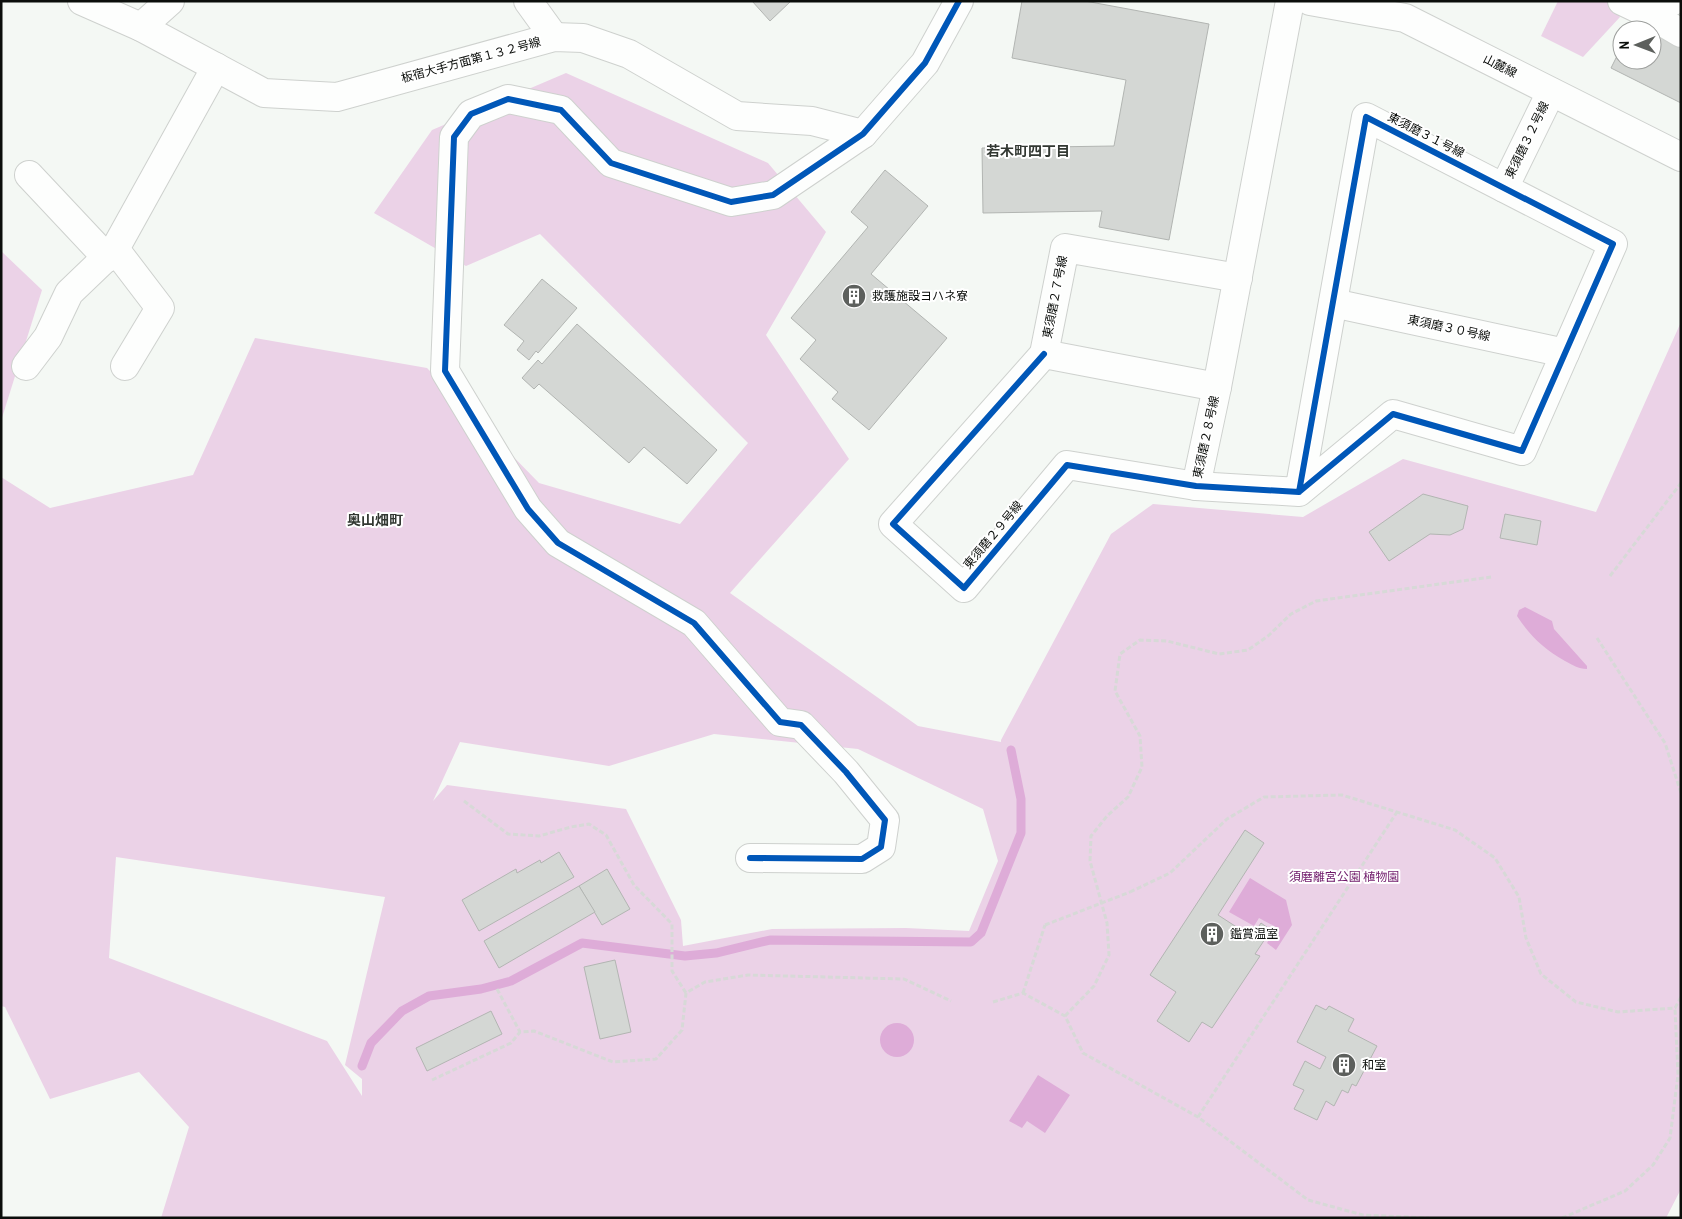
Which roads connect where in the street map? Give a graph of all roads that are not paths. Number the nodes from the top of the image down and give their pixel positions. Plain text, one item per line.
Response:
1 (82, 1) edge
2 (170, 1) edge
3 (528, 1) edge
4 (959, 1) edge
5 (1290, 1) edge
6 (1310, 1) edge
7 (1622, 1) edge
8 (1673, 1) edge
9 (1647, 13) junction
10 (141, 27) junction
11 (1681, 33) edge
12 (554, 38) junction
13 (216, 67) junction
14 (1551, 92) junction
15 (862, 134) junction
16 (1681, 157) edge
17 (29, 175) dead end
18 (1504, 188) junction
19 (111, 254) junction
20 (1238, 278) junction
21 (1333, 303) junction
22 (1565, 353) junction
23 (1044, 354) junction
24 (26, 366) dead end
25 (125, 366) dead end
26 (1217, 387) junction
27 (1196, 486) junction
28 (1299, 492) junction
29 (750, 858) dead end

1 - 10 street, 板宿大手方面第１３２号線
2 - 10 street
3 - 12 street
4 - 15 street
5 - 20 street
6 - 14 street, 山麓線
7 - 9 street
8 - 9 street
9 - 11 street
10 - 13 street, 板宿大手方面第１３２号線
12 - 13 street, 板宿大手方面第１３２号線
12 - 15 street, 板宿大手方面第１３２号線
13 - 19 street
14 - 16 street, 山麓線
14 - 18 street, 東須磨３２号線
15 - 29 street
17 - 19 street
18 - 21 street, 東須磨３１号線
18 - 22 street, 東須磨３１号線
19 - 24 street
19 - 25 street
20 - 23 street, 東須磨２７号線
20 - 26 street
21 - 22 street, 東須磨３０号線
21 - 28 street, 東須磨３１号線
22 - 28 street, 東須磨３１号線
23 - 26 street, 東須磨２７号線
23 - 27 street, 東須磨２９号線
26 - 27 street, 東須磨２８号線
27 - 28 street

